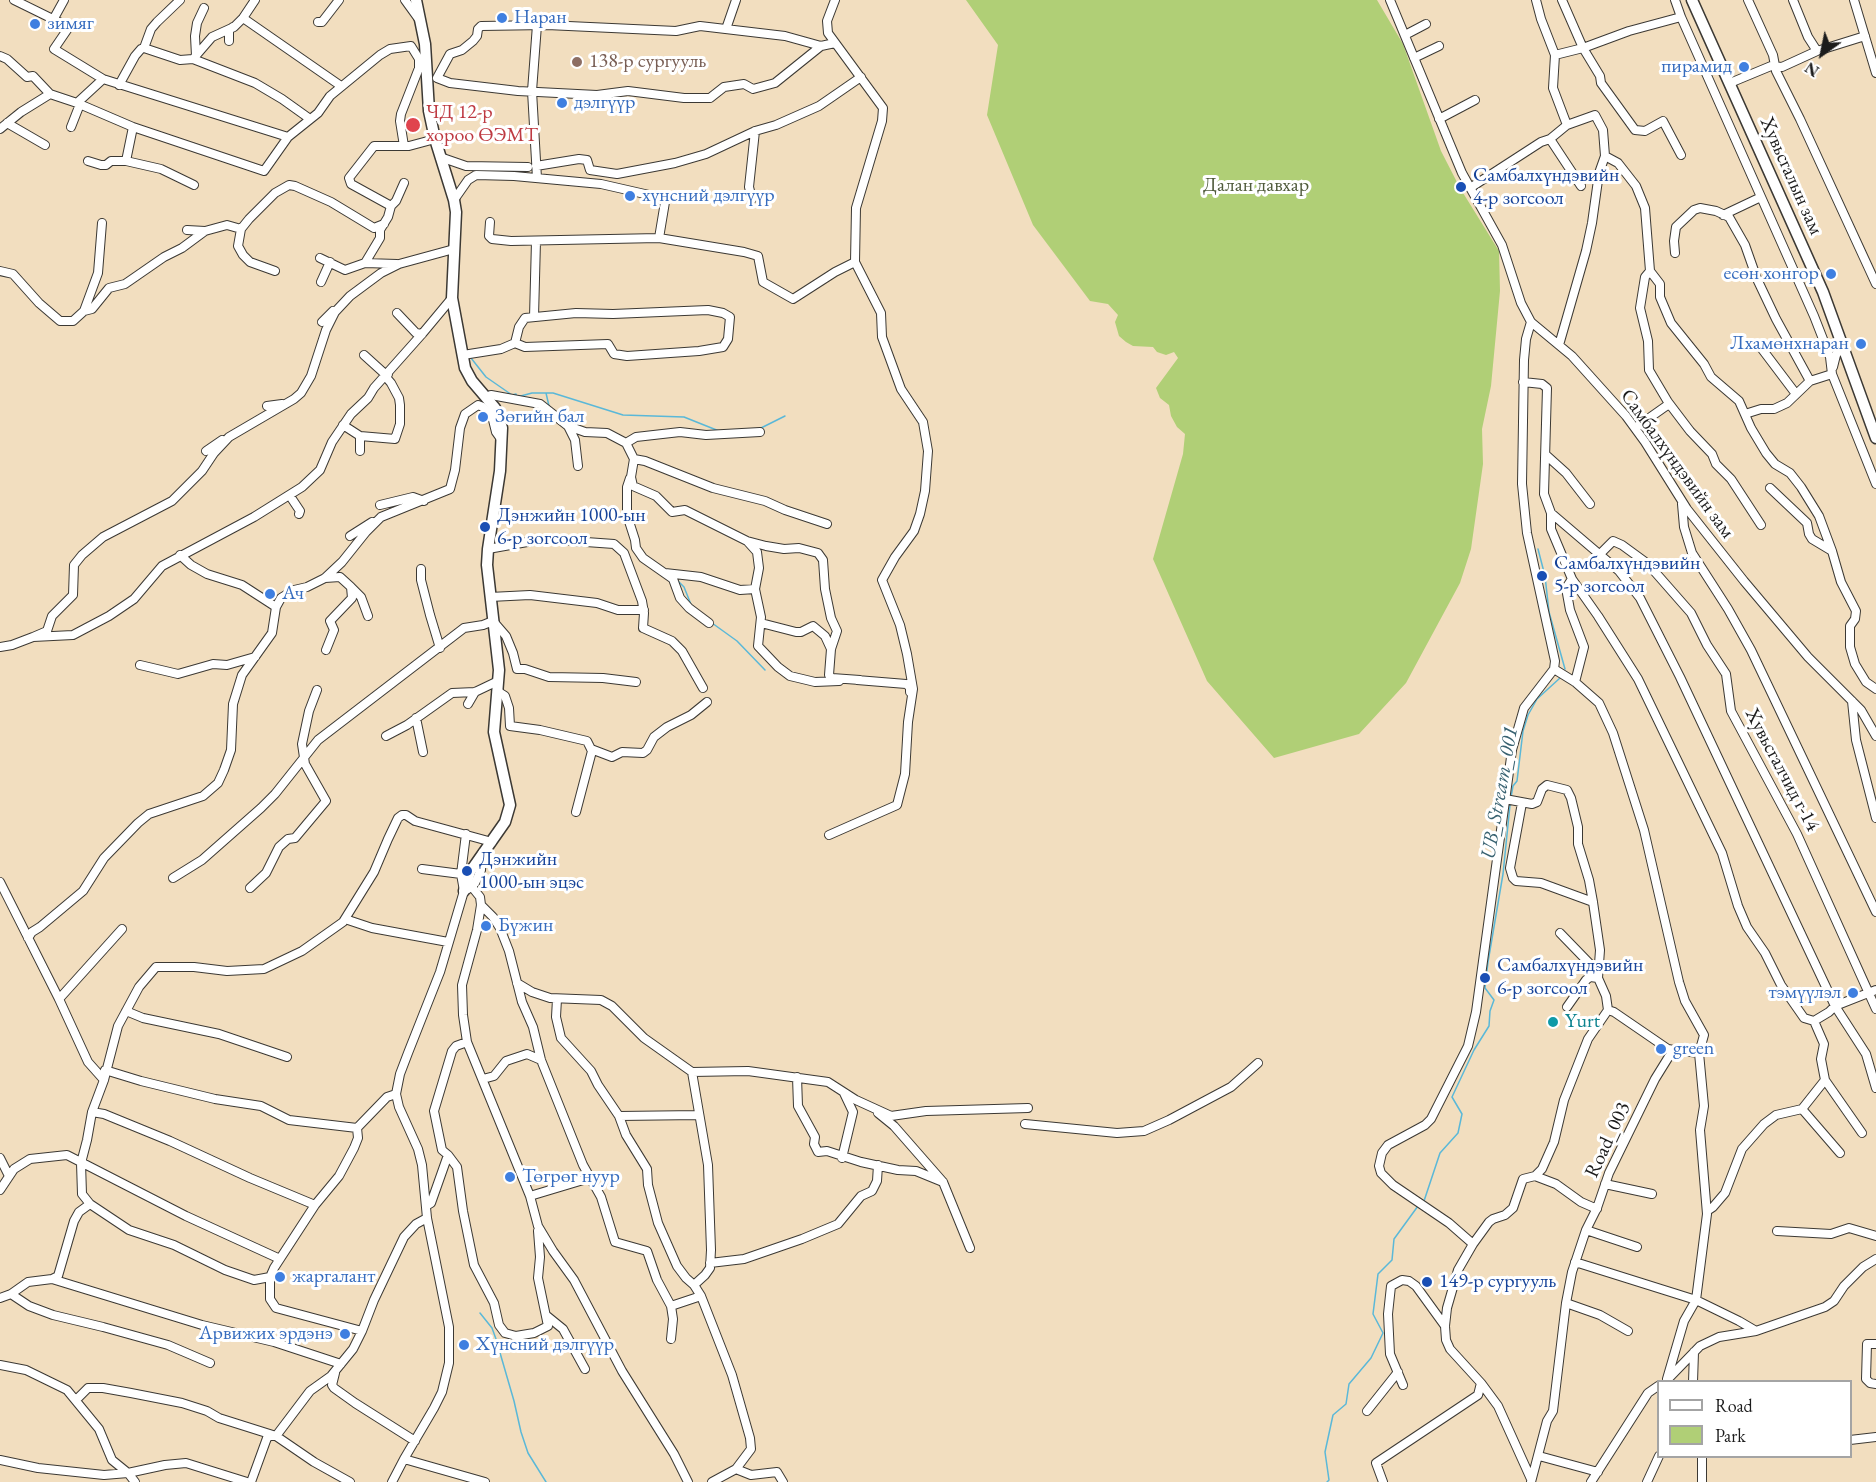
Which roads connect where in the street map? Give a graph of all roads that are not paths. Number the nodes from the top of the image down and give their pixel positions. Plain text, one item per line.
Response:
1 (14, 0) edge
2 (64, 0) edge
3 (180, 0) edge
4 (255, 0) edge
5 (339, 0) edge
6 (405, 0) edge
7 (417, 0) edge
8 (736, 0) edge
9 (835, 0) edge
10 (1390, 0) edge
11 (1536, 0) edge
12 (1562, 0) edge
13 (1675, 0) edge
14 (1748, 0) edge
15 (1792, 0) edge
16 (1854, 0) edge
17 (1695, 3) edge
18 (204, 8) dead end
19 (1681, 17) junction
20 (243, 18) junction
21 (53, 20) junction
22 (318, 22) dead end
23 (1426, 24) dead end
24 (537, 25) junction
25 (423, 26) junction
26 (234, 27) junction
27 (726, 29) junction
28 (1405, 34) junction
29 (1865, 36) junction
30 (229, 41) dead end
31 (835, 42) junction
32 (821, 46) junction
33 (1439, 46) dead end
34 (144, 48) junction
35 (1583, 48) junction
36 (1817, 51) junction
37 (1555, 54) junction
38 (0, 56) edge
39 (195, 57) junction
40 (1414, 58) junction
41 (1775, 66) junction
42 (427, 72) junction
43 (1876, 73) edge
44 (861, 77) junction
45 (103, 80) junction
46 (1730, 83) junction
47 (119, 85) junction
48 (341, 86) junction
49 (532, 91) junction
50 (50, 94) junction
51 (1475, 100) dead end
52 (79, 104) junction
53 (1439, 118) junction
54 (310, 119) junction
55 (7, 123) junction
56 (1567, 125) junction
57 (133, 127) junction
58 (71, 128) dead end
59 (0, 129) edge
60 (755, 131) junction
61 (288, 137) junction
62 (435, 139) junction
63 (1550, 139) junction
64 (45, 145) dead end
65 (404, 146) junction
66 (1681, 155) dead end
67 (1605, 156) junction
68 (440, 157) junction
69 (87, 161) dead end
70 (126, 161) junction
71 (532, 166) junction
72 (537, 178) junction
73 (405, 183) dead end
74 (194, 185) dead end
75 (1581, 186) dead end
76 (1470, 188) junction
77 (1761, 197) junction
78 (752, 199) dead end
79 (454, 200) junction
80 (391, 206) junction
81 (1723, 215) junction
82 (489, 222) dead end
83 (102, 223) dead end
84 (384, 224) junction
85 (241, 229) junction
86 (187, 230) dead end
87 (205, 231) junction
88 (659, 238) junction
89 (536, 241) junction
90 (454, 249) junction
91 (1675, 253) dead end
92 (320, 258) dead end
93 (330, 262) junction
94 (855, 262) junction
95 (365, 263) junction
96 (399, 264) junction
97 (0, 271) edge
98 (1650, 271) junction
99 (275, 272) dead end
100 (321, 282) dead end
101 (1876, 284) edge
102 (452, 298) junction
103 (344, 306) junction
104 (84, 311) junction
105 (397, 313) dead end
106 (534, 317) junction
107 (322, 322) dead end
108 (1531, 322) junction
109 (422, 334) junction
110 (515, 343) junction
111 (1843, 344) junction
112 (1559, 345) junction
113 (320, 349) junction
114 (1762, 349) dead end
115 (364, 355) dead end
116 (463, 355) junction
117 (309, 360) dead end
118 (1832, 374) junction
119 (386, 375) junction
120 (1810, 381) junction
121 (1523, 382) junction
122 (1796, 394) junction
123 (486, 397) junction
124 (286, 403) junction
125 (1669, 404) junction
126 (267, 406) dead end
127 (1745, 414) junction
128 (343, 425) junction
129 (568, 426) junction
130 (1635, 428) junction
131 (760, 432) dead end
132 (360, 436) junction
133 (229, 437) junction
134 (1876, 438) edge
135 (502, 439) junction
136 (626, 443) junction
137 (206, 451) dead end
138 (360, 451) dead end
139 (1546, 456) junction
140 (634, 459) junction
141 (578, 466) dead end
142 (631, 477) junction
143 (1876, 484) edge
144 (1770, 488) dead end
145 (290, 496) junction
146 (424, 501) junction
147 (1682, 502) junction
148 (1590, 504) dead end
149 (380, 505) dead end
150 (1551, 513) junction
151 (299, 514) dead end
152 (381, 516) junction
153 (1807, 523) junction
154 (828, 524) dead end
155 (1761, 525) dead end
156 (1822, 525) junction
157 (350, 536) dead end
158 (747, 541) junction
159 (488, 549) junction
160 (1832, 551) junction
161 (180, 555) junction
162 (1599, 555) junction
163 (421, 569) dead end
164 (665, 573) junction
165 (325, 578) junction
166 (1572, 579) junction
167 (351, 587) junction
168 (755, 589) junction
169 (490, 597) junction
170 (276, 607) junction
171 (644, 610) junction
172 (368, 616) dead end
173 (493, 621) junction
174 (709, 623) dead end
175 (761, 623) junction
176 (33, 637) junction
177 (0, 647) edge
178 (440, 648) junction
179 (831, 649) junction
180 (326, 650) dead end
181 (256, 657) junction
182 (140, 665) dead end
183 (1554, 669) junction
184 (860, 680) junction
185 (636, 682) dead end
186 (1575, 682) junction
187 (498, 686) junction
188 (703, 688) dead end
189 (1876, 689) edge
190 (317, 690) dead end
191 (475, 692) junction
192 (912, 697) junction
193 (1852, 701) junction
194 (707, 702) dead end
195 (468, 704) dead end
196 (416, 718) junction
197 (386, 736) dead end
198 (1876, 736) edge
199 (591, 749) junction
200 (423, 752) dead end
201 (303, 758) junction
202 (1512, 801) junction
203 (576, 812) dead end
204 (1876, 818) edge
205 (466, 834) junction
206 (829, 835) dead end
207 (492, 842) junction
208 (422, 869) dead end
209 (461, 874) junction
210 (172, 878) dead end
211 (0, 882) edge
212 (250, 888) dead end
213 (468, 889) junction
214 (1593, 902) junction
215 (481, 905) junction
216 (1876, 912) edge
217 (345, 919) junction
218 (122, 929) dead end
219 (1560, 933) dead end
220 (28, 938) junction
221 (448, 942) junction
222 (1599, 974) junction
223 (517, 983) junction
224 (1872, 992) edge
225 (59, 999) junction
226 (558, 999) junction
227 (1835, 1006) junction
228 (1567, 1007) dead end
229 (1876, 1009) edge
230 (1608, 1010) junction
231 (126, 1011) junction
232 (1814, 1021) junction
233 (467, 1042) junction
234 (1674, 1050) junction
235 (1699, 1053) junction
236 (287, 1057) dead end
237 (541, 1060) junction
238 (1258, 1063) dead end
239 (105, 1070) junction
240 (692, 1072) junction
241 (797, 1077) junction
242 (483, 1079) junction
243 (104, 1080) junction
244 (1825, 1080) junction
245 (1876, 1088) edge
246 (843, 1092) junction
247 (396, 1094) junction
248 (1028, 1108) dead end
249 (873, 1109) junction
250 (1802, 1109) junction
251 (92, 1112) junction
252 (699, 1115) junction
253 (619, 1116) junction
254 (1025, 1124) dead end
255 (357, 1128) junction
256 (1862, 1133) dead end
257 (1840, 1153) dead end
258 (448, 1155) junction
259 (0, 1158) edge
260 (842, 1158) junction
261 (81, 1163) junction
262 (878, 1165) junction
263 (9, 1176) junction
264 (1535, 1176) junction
265 (590, 1178) junction
266 (943, 1182) junction
267 (1605, 1184) junction
268 (0, 1190) edge
269 (1652, 1194) dead end
270 (530, 1196) junction
271 (90, 1204) junction
272 (315, 1205) junction
273 (426, 1206) junction
274 (1596, 1209) junction
275 (1707, 1211) junction
276 (427, 1218) junction
277 (538, 1226) junction
278 (1586, 1230) junction
279 (1777, 1231) dead end
280 (1876, 1236) edge
281 (1473, 1244) junction
282 (1637, 1247) dead end
283 (970, 1248) dead end
284 (280, 1259) junction
285 (1876, 1259) edge
286 (1575, 1262) junction
287 (710, 1263) junction
288 (270, 1277) junction
289 (52, 1279) junction
290 (694, 1285) junction
291 (11, 1294) junction
292 (701, 1296) junction
293 (0, 1298) edge
294 (1696, 1300) junction
295 (1566, 1303) junction
296 (671, 1306) junction
297 (547, 1316) junction
298 (1445, 1326) junction
299 (362, 1331) junction
300 (1628, 1331) dead end
301 (1756, 1331) junction
302 (671, 1339) dead end
303 (1876, 1344) edge
304 (1694, 1353) junction
305 (210, 1363) dead end
306 (0, 1365) edge
307 (339, 1366) junction
308 (585, 1369) dead end
309 (1398, 1372) junction
310 (1666, 1380) edge
311 (1693, 1380) edge
312 (1481, 1383) junction
313 (1876, 1384) edge
314 (1403, 1385) dead end
315 (1657, 1387) edge
316 (76, 1400) junction
317 (1367, 1411) dead end
318 (276, 1437) junction
319 (1876, 1437) edge
320 (1852, 1440) edge
321 (415, 1441) junction
322 (1539, 1456) junction
323 (1658, 1458) edge
324 (1702, 1458) edge
325 (404, 1459) junction
326 (0, 1460) edge
327 (736, 1469) junction
328 (1598, 1472) junction
329 (128, 1473) junction
330 (1531, 1480) edge
331 (135, 1482) edge
332 (247, 1482) edge
333 (251, 1482) edge
334 (350, 1482) edge
335 (392, 1482) edge
336 (485, 1482) edge
337 (688, 1482) edge
338 (712, 1482) edge
339 (783, 1482) edge
340 (1383, 1482) edge
341 (1591, 1482) edge
342 (1647, 1482) edge
343 (1702, 1482) edge

1 - 21 street
2 - 21 street
3 - 34 street
4 - 20 street
5 - 22 street
6 - 25 street
7 - 25 main road
8 - 27 street
9 - 31 street
10 - 28 street, Самбалхүндэвийн зам
11 - 37 street
12 - 35 street
13 - 19 street
14 - 41 street
15 - 36 street
16 - 29 street
17 - 46 main road, Хувьсгалын зам
18 - 39 street
19 - 35 street
19 - 77 street
20 - 26 street
20 - 48 street
21 - 45 street
23 - 28 street
24 - 27 street
24 - 42 street
24 - 49 street
25 - 42 main road
26 - 30 street
26 - 39 street
27 - 32 street
28 - 40 street, Самбалхүндэвийн зам
29 - 36 street
29 - 43 street
31 - 32 street
31 - 44 street
32 - 49 street
33 - 40 street
34 - 39 street
34 - 47 street
35 - 37 street
35 - 66 street
36 - 41 street
37 - 56 street
38 - 50 street
39 - 54 street
40 - 53 street, Самбалхүндэвийн зам
41 - 46 street
41 - 101 street
42 - 48 street
42 - 49 street
42 - 62 main road
42 - 65 street
44 - 60 street
44 - 94 street
45 - 47 street
45 - 52 street
46 - 111 main road, Хувьсгалын зам
47 - 61 street
48 - 54 street
49 - 71 street
50 - 52 street
50 - 55 street
51 - 53 street
52 - 57 street
52 - 58 street
53 - 76 street, Самбалхүндэвийн зам
54 - 61 street
55 - 59 street
55 - 64 street
56 - 63 street
56 - 67 street
57 - 61 street
57 - 70 street
60 - 71 street
60 - 78 street
62 - 65 street
62 - 68 main road
63 - 75 street
63 - 76 street
65 - 80 street
67 - 98 street
67 - 112 street
68 - 71 street
68 - 79 main road
69 - 70 street
70 - 74 street
71 - 72 street
72 - 79 street
72 - 88 street
73 - 80 street
76 - 108 street, Самбалхүндэвийн зам
77 - 81 street
77 - 118 street
79 - 90 main road
80 - 84 street
81 - 91 street
81 - 120 street
82 - 89 street
83 - 104 street
84 - 85 street
84 - 95 street
85 - 87 street
85 - 99 street
86 - 87 street
87 - 104 street
88 - 89 street
88 - 94 street
89 - 106 street
90 - 96 street
90 - 102 main road
92 - 93 street
93 - 95 street
93 - 100 street
94 - 192 street
95 - 96 street
96 - 103 street
97 - 104 street
98 - 125 street
98 - 127 street
102 - 109 street
102 - 116 main road
103 - 107 street
103 - 113 street
105 - 109 street
106 - 110 street
106 - 110 street
108 - 112 street, Самбалхүндэвийн зам
108 - 121 street
109 - 119 street
110 - 116 street
111 - 118 street
111 - 134 main road, Хувьсгалын зам
112 - 130 street, Самбалхүндэвийн зам
113 - 117 street
113 - 124 street
114 - 122 street
115 - 119 street
116 - 123 main road
118 - 120 street
118 - 143 street
119 - 128 street
119 - 132 street
120 - 122 street
121 - 139 street
121 - 183 street
122 - 127 street
123 - 129 street
123 - 135 main road
124 - 126 street
124 - 133 street
125 - 130 street
125 - 155 street
127 - 156 street
128 - 132 street
128 - 145 street
129 - 136 street
129 - 141 street
130 - 147 street, Самбалхүндэвийн зам
131 - 136 street
132 - 138 street
133 - 137 street
133 - 176 street
135 - 146 street
135 - 159 main road
136 - 140 street
139 - 148 street
139 - 150 street
140 - 142 street
140 - 154 street
142 - 158 street
142 - 164 street
144 - 153 street
145 - 151 street
145 - 161 street
146 - 149 street
146 - 152 street
147 - 193 street, Самбалхүндэвийн зам
147 - 216 street
150 - 162 street
150 - 166 street
152 - 157 street
152 - 165 street
153 - 156 street
153 - 160 street
156 - 160 street
158 - 168 street
158 - 179 street
159 - 169 main road
159 - 171 street
160 - 189 street
161 - 170 street
161 - 176 street
162 - 224 street, Хувьсгалчид г-14
162 - 227 street
163 - 178 street
164 - 168 street
164 - 174 street
165 - 167 street
165 - 170 street
166 - 186 street
166 - 232 street
167 - 172 street
167 - 180 street
168 - 175 street
169 - 171 street
169 - 173 main road
170 - 181 street
171 - 188 street
173 - 178 street
173 - 185 street
173 - 187 main road
175 - 179 street
175 - 184 street
176 - 177 street
178 - 201 street
179 - 184 street
181 - 182 street
181 - 220 street
183 - 186 street
183 - 202 street
184 - 192 street
186 - 235 street
187 - 191 street
187 - 199 street
187 - 207 main road
190 - 201 street
191 - 195 street
191 - 196 street
192 - 206 street
193 - 198 street, Самбалхүндэвийн зам
193 - 204 street
194 - 199 street
196 - 197 street
196 - 200 street
199 - 203 street
201 - 210 street
201 - 212 street
202 - 214 street
202 - 214 street
202 - 281 street
205 - 207 street
205 - 209 street
205 - 217 street
207 - 213 main road
208 - 209 street
209 - 213 street
211 - 220 street
213 - 215 street
213 - 221 street
214 - 222 street
215 - 223 street
215 - 233 street
217 - 221 street
217 - 231 street
218 - 225 street
219 - 222 street
220 - 225 street
221 - 247 street
222 - 228 street
222 - 230 street
223 - 226 street
223 - 237 street
224 - 227 street
224 - 229 street
225 - 243 street
226 - 240 street
226 - 253 street
227 - 232 street
227 - 245 street
230 - 234 street
230 - 264 street
231 - 236 street
231 - 239 street
232 - 244 street
233 - 242 street
233 - 258 street
234 - 235 street
234 - 267 street, Road_003
235 - 275 street
237 - 242 street
237 - 265 street
238 - 254 street
239 - 243 street
239 - 255 street
240 - 241 street
240 - 252 street
241 - 246 street
241 - 260 street
242 - 270 street
243 - 251 street
244 - 250 street
244 - 256 street
246 - 249 street
246 - 260 street
247 - 255 street
247 - 273 street
248 - 249 street
249 - 266 street
250 - 257 street
250 - 275 street
251 - 261 street
251 - 272 street
252 - 253 street
252 - 287 street
253 - 290 street
255 - 272 street
258 - 273 street
258 - 297 street
259 - 263 street
260 - 262 street
261 - 263 street
261 - 271 street
261 - 284 street
262 - 266 street
262 - 287 street
263 - 268 street
264 - 274 street
264 - 281 street
265 - 270 street
265 - 296 street
266 - 283 street
267 - 269 street
267 - 274 street, Road_003
270 - 277 street
271 - 288 street
271 - 289 street
272 - 284 street
273 - 276 street
274 - 278 street, Road_003
275 - 294 street
276 - 299 street
276 - 321 street
277 - 297 street
277 - 337 street
278 - 282 street
278 - 286 street, Road_003
279 - 280 street
281 - 298 street
284 - 288 street
285 - 301 street
286 - 294 street
286 - 295 street, Road_003
287 - 290 street
288 - 299 street
289 - 291 street
289 - 307 street
290 - 292 street
291 - 293 street
291 - 305 street
292 - 296 street
292 - 327 street
294 - 301 street
294 - 310 street
295 - 300 street
295 - 322 street, Road_003
296 - 302 street
297 - 308 street
298 - 309 street
298 - 312 street
299 - 307 street
301 - 304 street
303 - 313 street
304 - 310 street
304 - 311 street
306 - 316 street
307 - 318 street
307 - 321 street
309 - 314 street
309 - 317 street
312 - 330 street
312 - 340 street
315 - 328 street
316 - 318 street
316 - 329 street
318 - 333 street
318 - 334 street
319 - 320 street
321 - 325 street
322 - 328 street
322 - 330 street, Road_003
323 - 342 street
324 - 343 street
325 - 335 street
325 - 336 street
326 - 329 street
327 - 338 street
327 - 339 street
328 - 341 street
329 - 331 street
329 - 332 street

